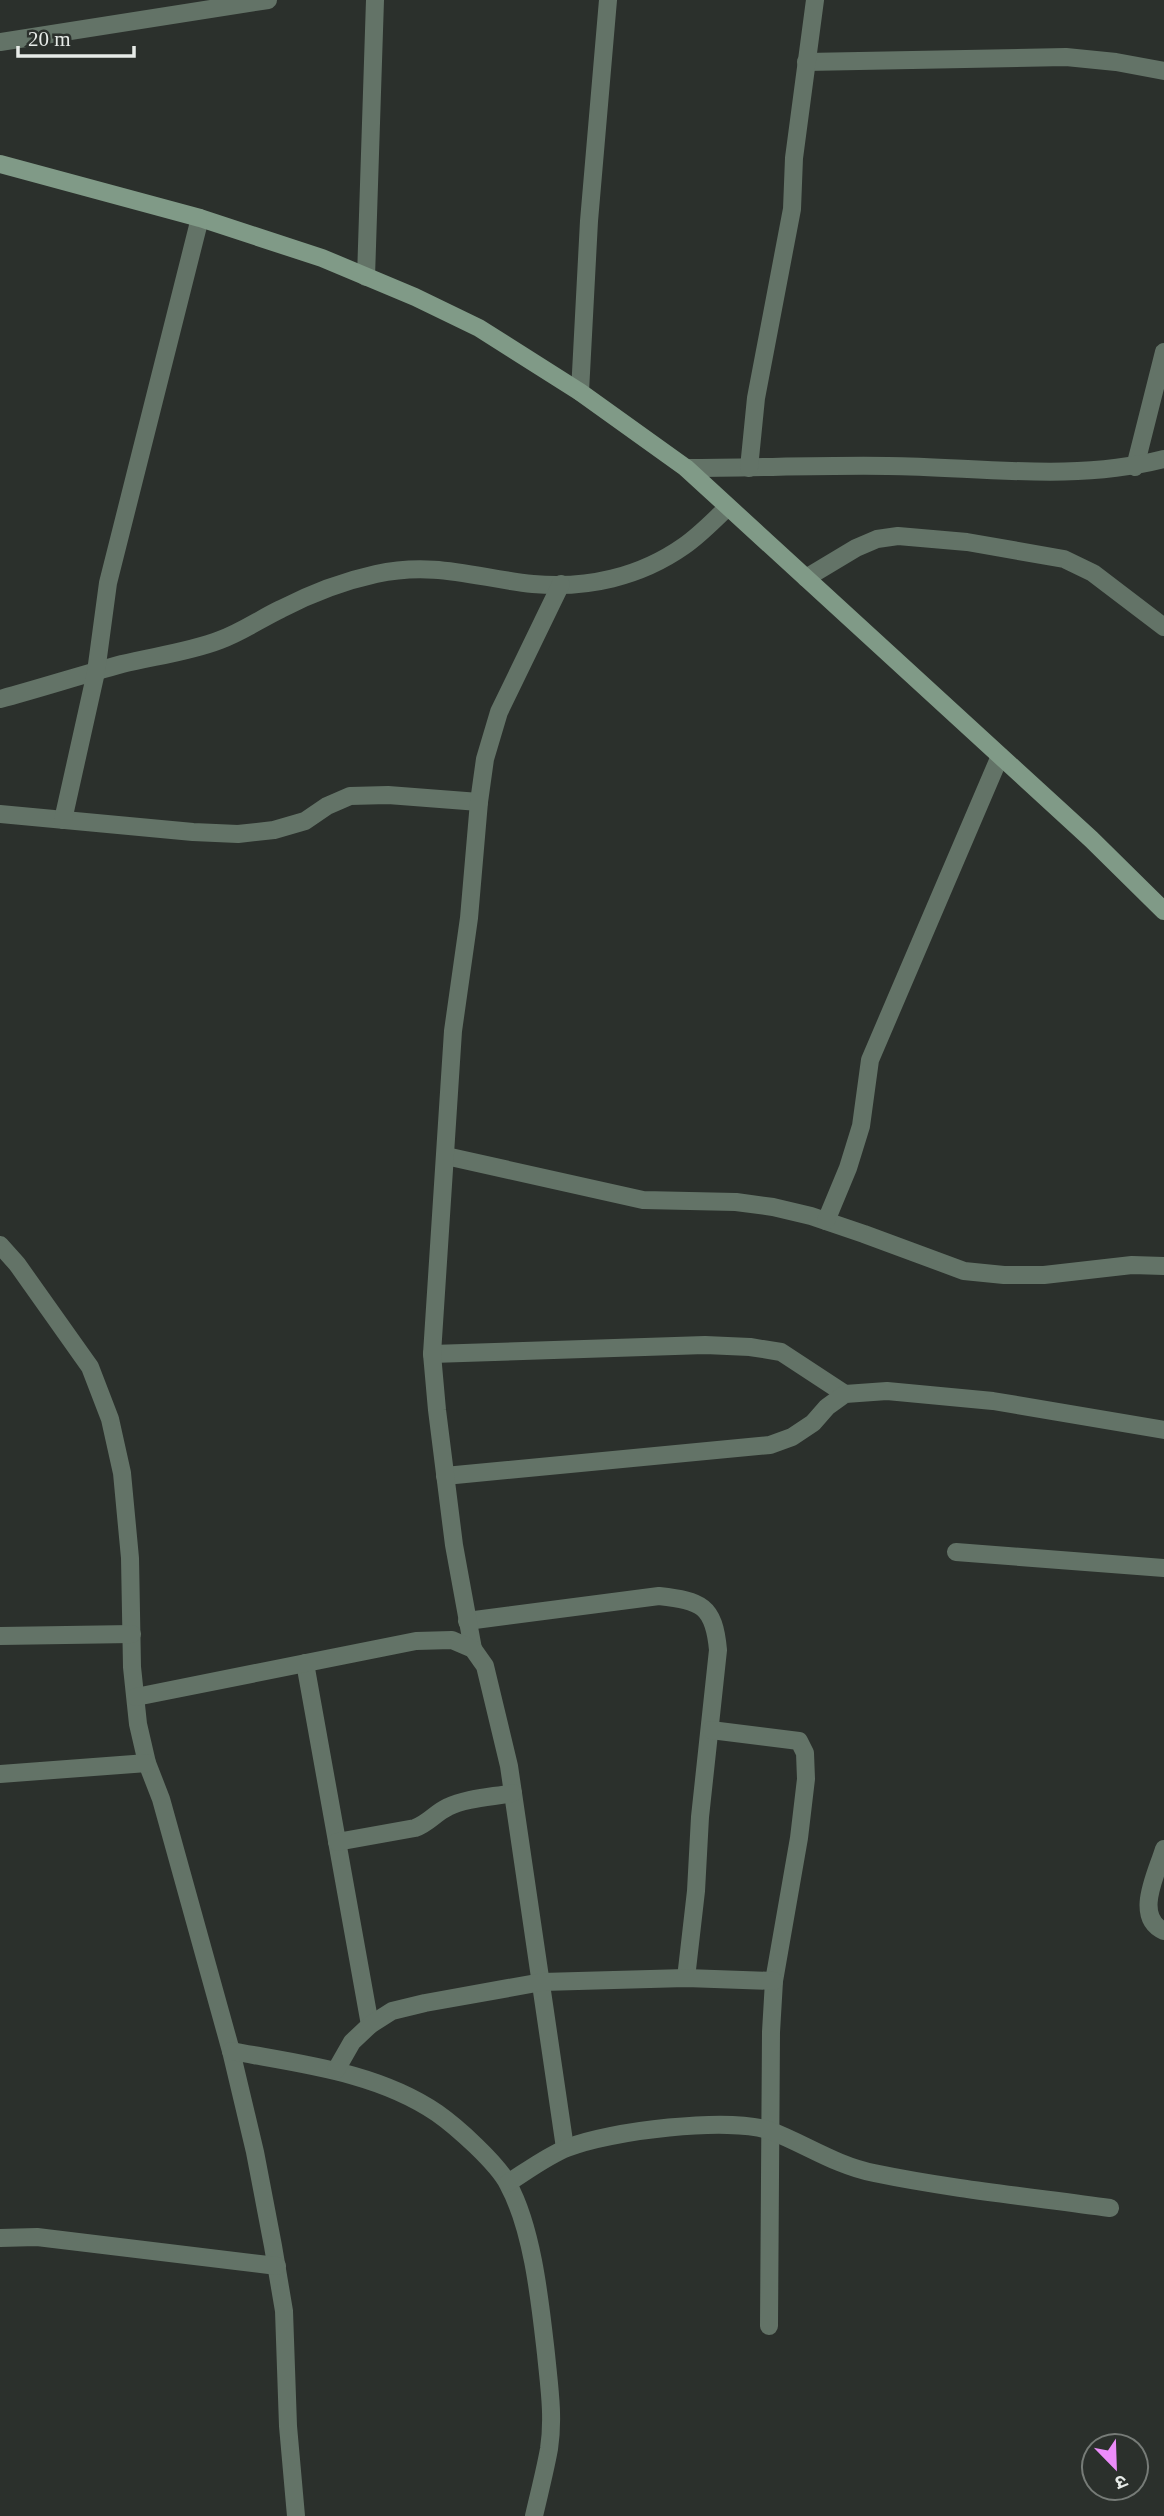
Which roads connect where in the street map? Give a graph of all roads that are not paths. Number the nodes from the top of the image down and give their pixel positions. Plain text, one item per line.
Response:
1 (268, 0) edge
2 (374, 0) edge
3 (608, 0) edge
4 (815, 0) edge
5 (0, 42) edge
6 (806, 62) junction
7 (1164, 71) edge
8 (0, 164) edge
9 (200, 218) junction
10 (366, 277) junction
11 (1164, 352) edge
12 (580, 392) junction
13 (1164, 459) edge
14 (1135, 467) junction
15 (686, 468) junction
16 (750, 468) junction
17 (728, 507) junction
18 (806, 578) junction
19 (561, 584) junction
20 (1164, 627) edge
21 (96, 672) junction
22 (0, 699) edge
23 (1000, 756) junction
24 (479, 802) junction
25 (0, 814) edge
26 (63, 820) junction
27 (1164, 911) edge
28 (446, 1156) junction
29 (826, 1221) junction
30 (0, 1245) edge
31 (1164, 1266) edge
32 (432, 1354) junction
33 (845, 1394) junction
34 (1164, 1430) edge
35 (445, 1476) junction
36 (957, 1552) dead end
37 (1164, 1568) edge
38 (467, 1621) junction
39 (132, 1634) junction
40 (0, 1636) edge
41 (472, 1650) junction
42 (305, 1663) junction
43 (136, 1698) junction
44 (711, 1730) junction
45 (147, 1763) junction
46 (0, 1774) edge
47 (513, 1793) junction
48 (337, 1842) junction
49 (1164, 1849) edge
50 (1164, 1931) edge
51 (686, 1978) junction
52 (774, 1981) junction
53 (542, 1982) junction
54 (370, 2025) junction
55 (231, 2051) junction
56 (335, 2070) junction
57 (769, 2130) junction
58 (565, 2148) junction
59 (508, 2183) junction
60 (1110, 2208) dead end
61 (0, 2238) edge
62 (276, 2266) junction
63 (769, 2326) dead end
64 (296, 2516) edge
65 (534, 2516) edge

1 - 5 street
2 - 10 street
3 - 12 street
4 - 6 street
6 - 7 street
6 - 16 street
8 - 9 street
9 - 10 street
9 - 21 street
10 - 12 street
11 - 14 street
12 - 15 street
13 - 14 street
14 - 16 street
15 - 16 street
15 - 17 street
17 - 18 street
17 - 19 street
18 - 20 street
18 - 23 street
19 - 21 street
19 - 24 street
21 - 22 street
21 - 26 street
23 - 27 street
23 - 29 street
24 - 26 street
24 - 28 street
25 - 26 street
28 - 29 street
28 - 32 street
29 - 31 street
30 - 39 street
32 - 33 street
32 - 35 street
33 - 34 street
33 - 35 street
35 - 38 street
36 - 37 street
38 - 41 street
38 - 44 street
39 - 40 street
39 - 43 street
41 - 42 street
41 - 47 street
42 - 43 street
42 - 48 street
43 - 45 street
44 - 51 street
44 - 52 street
45 - 46 street
45 - 55 street
47 - 48 street
47 - 53 street
48 - 54 street
49 - 50 street
51 - 52 street
51 - 53 street
52 - 57 street
53 - 54 street
53 - 58 street
54 - 56 street
55 - 56 street
55 - 62 street
56 - 59 street
57 - 58 street
57 - 60 street
57 - 63 street
58 - 59 street
59 - 65 street
61 - 62 street
62 - 64 street

